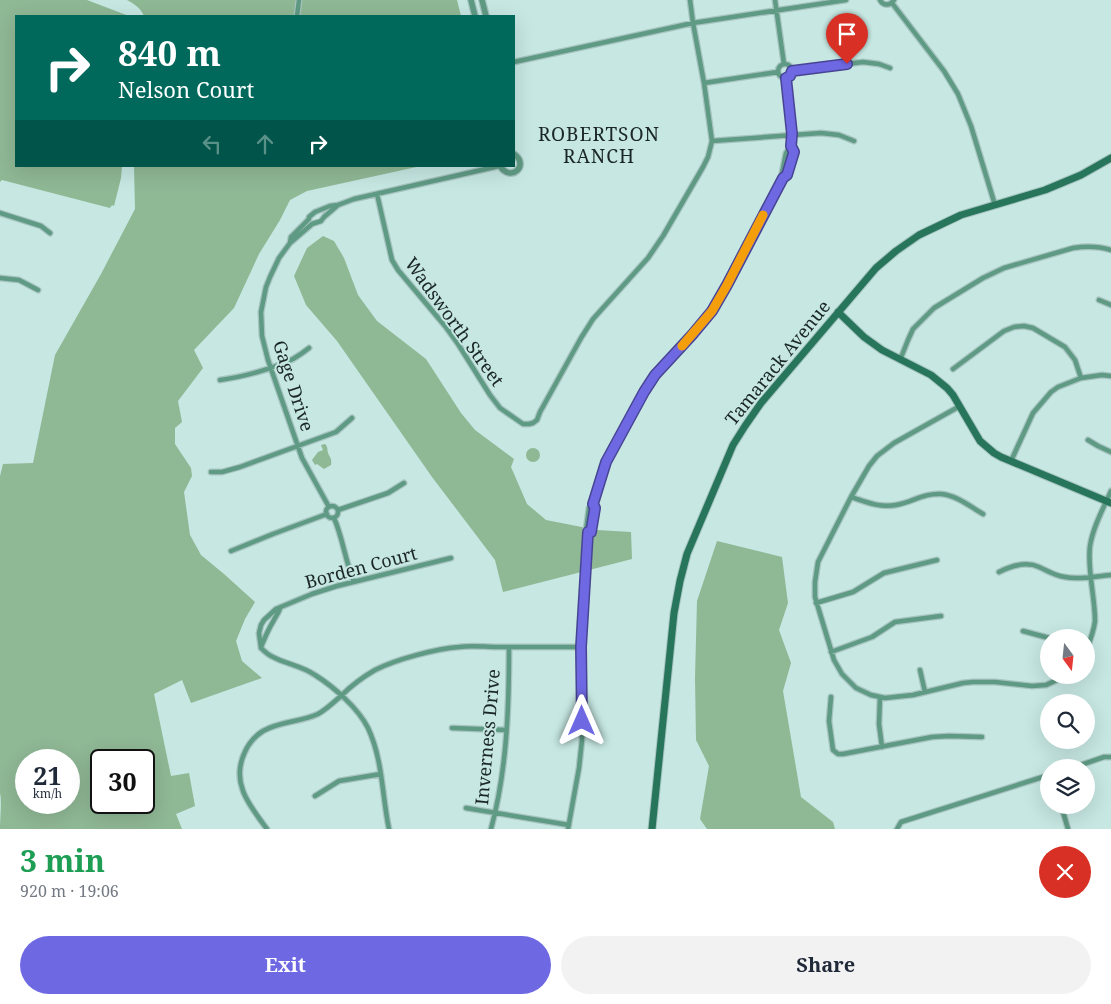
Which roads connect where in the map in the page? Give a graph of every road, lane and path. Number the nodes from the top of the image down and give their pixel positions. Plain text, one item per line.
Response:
1 (299, 0) edge
2 (471, 0) edge
3 (482, 0) edge
4 (690, 0) edge
5 (775, 0) edge
6 (846, 0) edge
7 (880, 0) edge
8 (893, 2) edge
9 (776, 10) junction
10 (297, 15) edge
11 (475, 15) edge
12 (486, 15) edge
13 (693, 23) junction
14 (515, 62) edge
15 (784, 64) junction
16 (890, 68) dead end
17 (792, 71) junction
18 (778, 72) junction
19 (786, 78) junction
20 (704, 83) junction
21 (792, 134) junction
22 (712, 141) junction
23 (854, 141) dead end
24 (791, 146) junction
25 (515, 154) edge
26 (1111, 158) edge
27 (784, 162) junction
28 (790, 164) junction
29 (495, 167) edge
30 (500, 167) edge
31 (783, 178) junction
32 (377, 194) junction
33 (338, 205) junction
34 (994, 205) junction
35 (0, 213) edge
36 (309, 219) junction
37 (312, 224) junction
38 (50, 233) dead end
39 (290, 242) junction
40 (1111, 250) edge
41 (0, 278) edge
42 (38, 290) dead end
43 (1099, 300) dead end
44 (1111, 305) edge
45 (838, 312) junction
46 (309, 348) dead end
47 (900, 360) junction
48 (271, 368) junction
49 (953, 369) dead end
50 (1111, 376) edge
51 (1081, 378) junction
52 (220, 380) dead end
53 (960, 406) junction
54 (352, 418) dead end
55 (1088, 440) dead end
56 (298, 446) junction
57 (1111, 452) edge
58 (1011, 461) junction
59 (211, 472) dead end
60 (404, 483) dead end
61 (1111, 491) edge
62 (851, 497) junction
63 (1109, 502) edge
64 (329, 507) junction
65 (338, 510) junction
66 (327, 514) junction
67 (983, 514) dead end
68 (334, 518) junction
69 (231, 551) dead end
70 (451, 558) dead end
71 (937, 560) dead end
72 (999, 572) dead end
73 (1111, 575) edge
74 (1091, 576) junction
75 (354, 582) junction
76 (816, 603) junction
77 (280, 608) junction
78 (941, 616) dead end
79 (267, 618) junction
80 (273, 621) junction
81 (1094, 629) edge
82 (1023, 631) dead end
83 (1040, 636) edge
84 (509, 647) junction
85 (581, 647) junction
86 (260, 648) junction
87 (831, 652) junction
88 (920, 670) dead end
89 (1048, 684) edge
90 (925, 692) junction
91 (341, 695) junction
92 (831, 697) dead end
93 (880, 697) junction
94 (452, 728) dead end
95 (506, 730) junction
96 (982, 737) dead end
97 (882, 747) junction
98 (1111, 757) edge
99 (1095, 761) edge
100 (381, 774) junction
101 (1040, 778) edge
102 (315, 796) dead end
103 (466, 808) dead end
104 (496, 813) junction
105 (1064, 814) edge
106 (568, 827) edge
107 (267, 829) edge
108 (389, 829) edge
109 (492, 829) edge
110 (652, 829) edge
111 (897, 829) edge
112 (1068, 829) edge

1 - 10 street
2 - 11 street
3 - 12 street
4 - 13 street
5 - 9 street
6 - 9 street
7 - 8 street
8 - 34 street
9 - 13 street
9 - 15 street
13 - 14 street
13 - 20 street
15 - 17 street
15 - 18 street
16 - 17 street
17 - 19 street
18 - 19 street
18 - 20 street
19 - 21 street
20 - 22 street
21 - 22 street
21 - 23 street
21 - 24 street
22 - 32 street, Wadsworth Street
24 - 27 street
24 - 28 street
25 - 30 street
26 - 34 main road, Tamarack Avenue
27 - 28 street
27 - 31 street
28 - 31 street
29 - 32 street, Gage Drive
31 - 85 street
32 - 33 street, Gage Drive
33 - 36 street, Gage Drive
33 - 37 street, Gage Drive
34 - 45 main road, Tamarack Avenue
35 - 38 street
36 - 37 street
36 - 39 street, Gage Drive
37 - 39 street, Gage Drive
39 - 48 street, Gage Drive
40 - 47 street
41 - 42 street
43 - 44 street
45 - 47 main road
45 - 110 main road, Tamarack Avenue
46 - 48 street
47 - 53 main road
48 - 52 street
48 - 56 street, Gage Drive
49 - 51 street
50 - 51 street
51 - 58 street
53 - 58 main road
53 - 62 street
54 - 56 street
55 - 57 street
56 - 59 street
56 - 64 street, Gage Drive
58 - 63 main road
60 - 65 street
61 - 63 street
62 - 67 street
62 - 76 street
63 - 74 street
64 - 65 street
64 - 66 street
65 - 68 street
66 - 68 street
66 - 69 street
68 - 75 street
70 - 75 street, Borden Court
71 - 76 street
72 - 74 street
73 - 74 street
74 - 81 street
75 - 77 street, Borden Court
76 - 87 street
77 - 79 street, Borden Court
77 - 80 street
78 - 87 street
79 - 80 street
79 - 86 street
80 - 86 street
82 - 83 street
84 - 85 street
84 - 91 street
84 - 95 street, Inverness Drive
85 - 106 street
86 - 91 street
87 - 93 street
88 - 90 street
89 - 90 street
90 - 93 street
91 - 100 street
91 - 107 street
92 - 97 street
93 - 97 street
94 - 95 street
95 - 104 street, Inverness Drive
96 - 97 street
98 - 99 street
100 - 102 street
100 - 108 street
101 - 111 street
103 - 104 street
104 - 106 street
104 - 109 street, Inverness Drive
105 - 112 street

